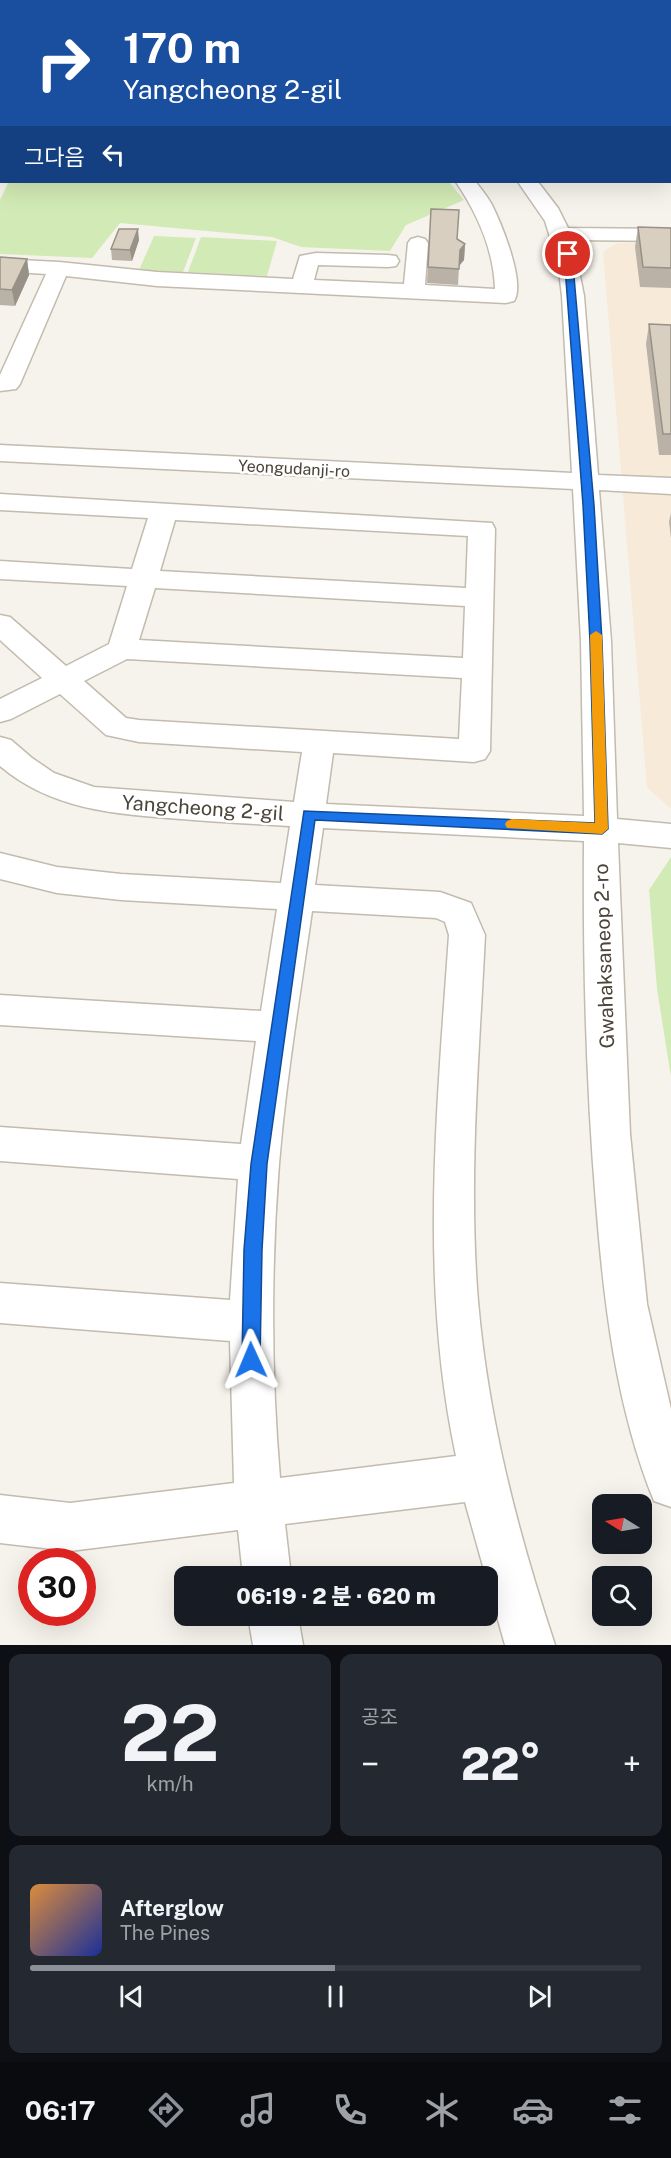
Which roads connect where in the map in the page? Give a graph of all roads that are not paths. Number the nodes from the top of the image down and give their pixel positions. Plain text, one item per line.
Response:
1 (467, 183) edge
2 (529, 183) edge
3 (562, 234) junction
4 (671, 235) edge
5 (418, 243) dead end
6 (388, 261) dead end
7 (0, 265) edge
8 (59, 268) junction
9 (302, 286) junction
10 (414, 292) junction
11 (0, 384) edge
12 (0, 453) edge
13 (587, 482) junction
14 (671, 486) edge
15 (0, 502) edge
16 (164, 511) junction
17 (0, 570) edge
18 (143, 578) junction
19 (480, 598) junction
20 (0, 624) edge
21 (122, 649) junction
22 (477, 669) junction
23 (62, 680) junction
24 (0, 712) edge
25 (319, 741) junction
26 (0, 748) edge
27 (309, 815) junction
28 (602, 829) junction
29 (671, 836) edge
30 (0, 866) edge
31 (296, 897) junction
32 (0, 1010) edge
33 (277, 1026) junction
34 (0, 1144) edge
35 (259, 1164) junction
36 (0, 1302) edge
37 (251, 1322) junction
38 (484, 1476) junction
39 (671, 1484) edge
40 (258, 1504) junction
41 (0, 1519) edge
42 (266, 1566) edge
43 (275, 1626) edge
44 (278, 1645) edge
45 (530, 1645) edge

1 - 10 street
2 - 3 street, Gwahaksaneop 2-ro
3 - 4 street
3 - 13 street, Gwahaksaneop 2-ro
5 - 10 street
6 - 9 street
7 - 8 street
8 - 9 street
8 - 11 street
9 - 10 street
12 - 13 street, Yeongudanji-ro
13 - 14 street, Yeongudanji-ro
13 - 28 street, Gwahaksaneop 2-ro
15 - 16 street
16 - 18 street
16 - 19 street
17 - 18 street
18 - 19 street
18 - 21 street
19 - 22 street
20 - 23 street
21 - 22 street
21 - 23 street
22 - 25 street
23 - 24 street
23 - 25 street
25 - 27 street
26 - 27 street, Yangcheong 2-gil
27 - 28 street, Yangcheong 2-gil
27 - 31 street
28 - 29 street, Yangcheong 2-gil
28 - 39 street, Gwahaksaneop 2-ro
30 - 31 street
31 - 33 street
31 - 38 street
32 - 33 street
33 - 35 street
34 - 35 street
35 - 37 street
36 - 37 street
37 - 40 street
38 - 40 street
38 - 45 street
40 - 41 street
40 - 42 street
43 - 44 street

